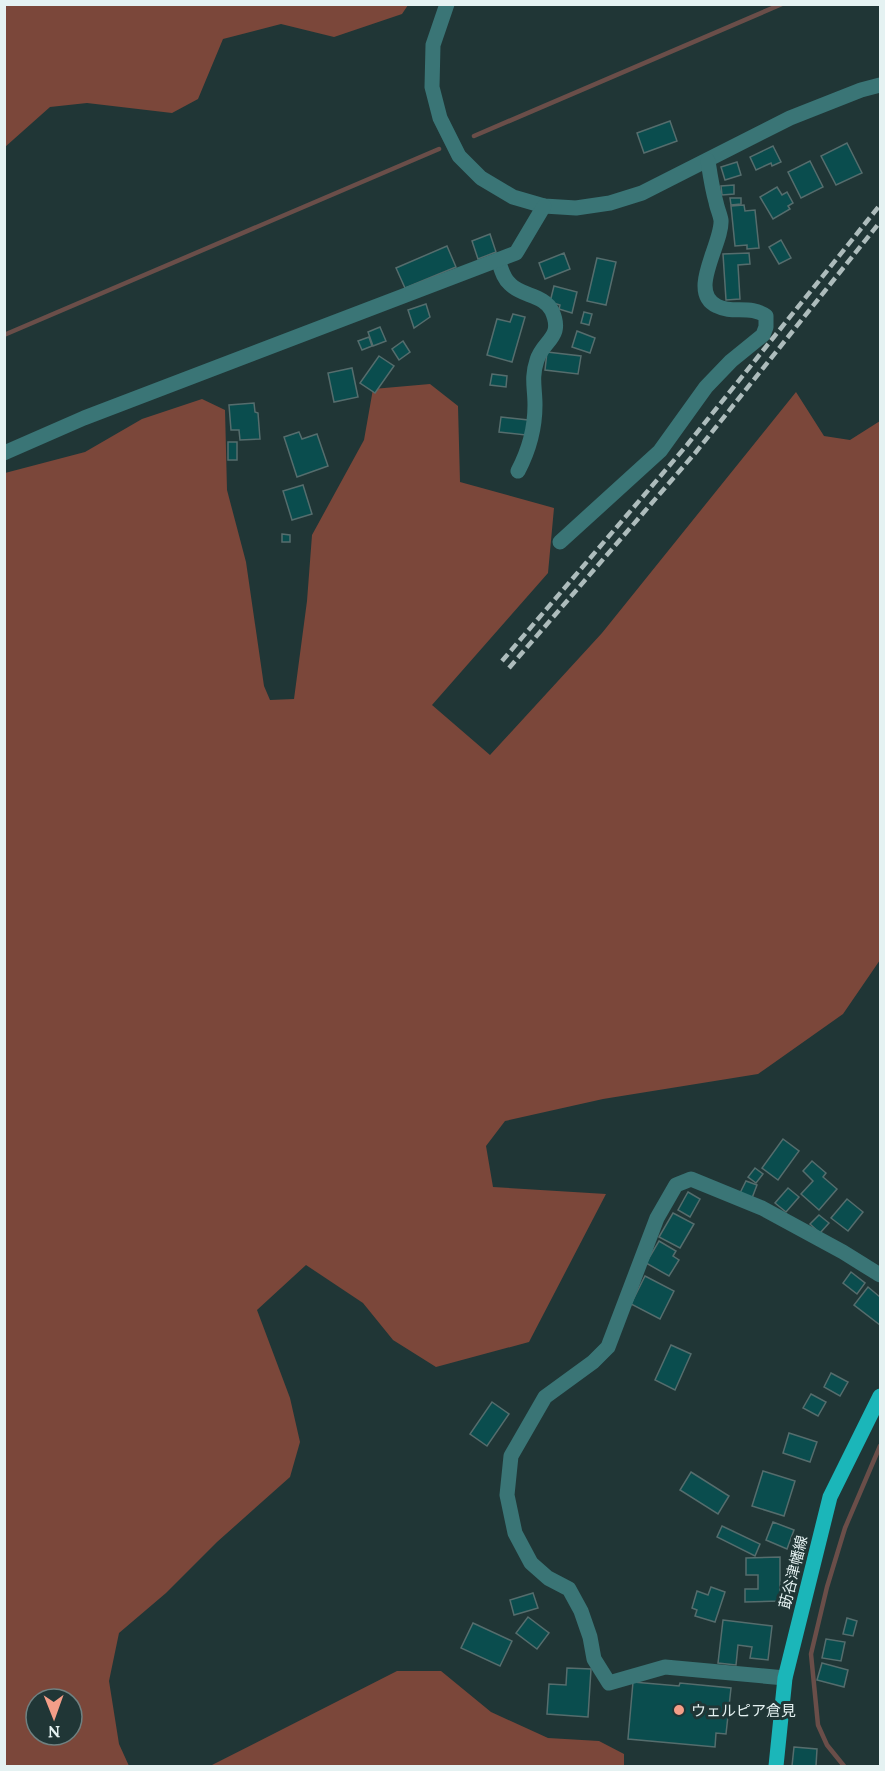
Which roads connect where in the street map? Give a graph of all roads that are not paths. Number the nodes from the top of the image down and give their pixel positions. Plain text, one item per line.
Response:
1 (447, 4) edge
2 (880, 84) edge
3 (708, 161) junction
4 (544, 206) junction
5 (498, 260) junction
6 (4, 453) edge
7 (518, 471) dead end
8 (560, 542) dead end
9 (880, 1275) edge
10 (880, 1396) edge
11 (785, 1678) junction
12 (776, 1767) edge

1 - 4 street
2 - 3 street
3 - 4 street
3 - 8 street
4 - 5 street
5 - 6 street
5 - 7 street
9 - 11 street
10 - 11 main road, 莇谷津幡線
11 - 12 main road, 莇谷津幡線

